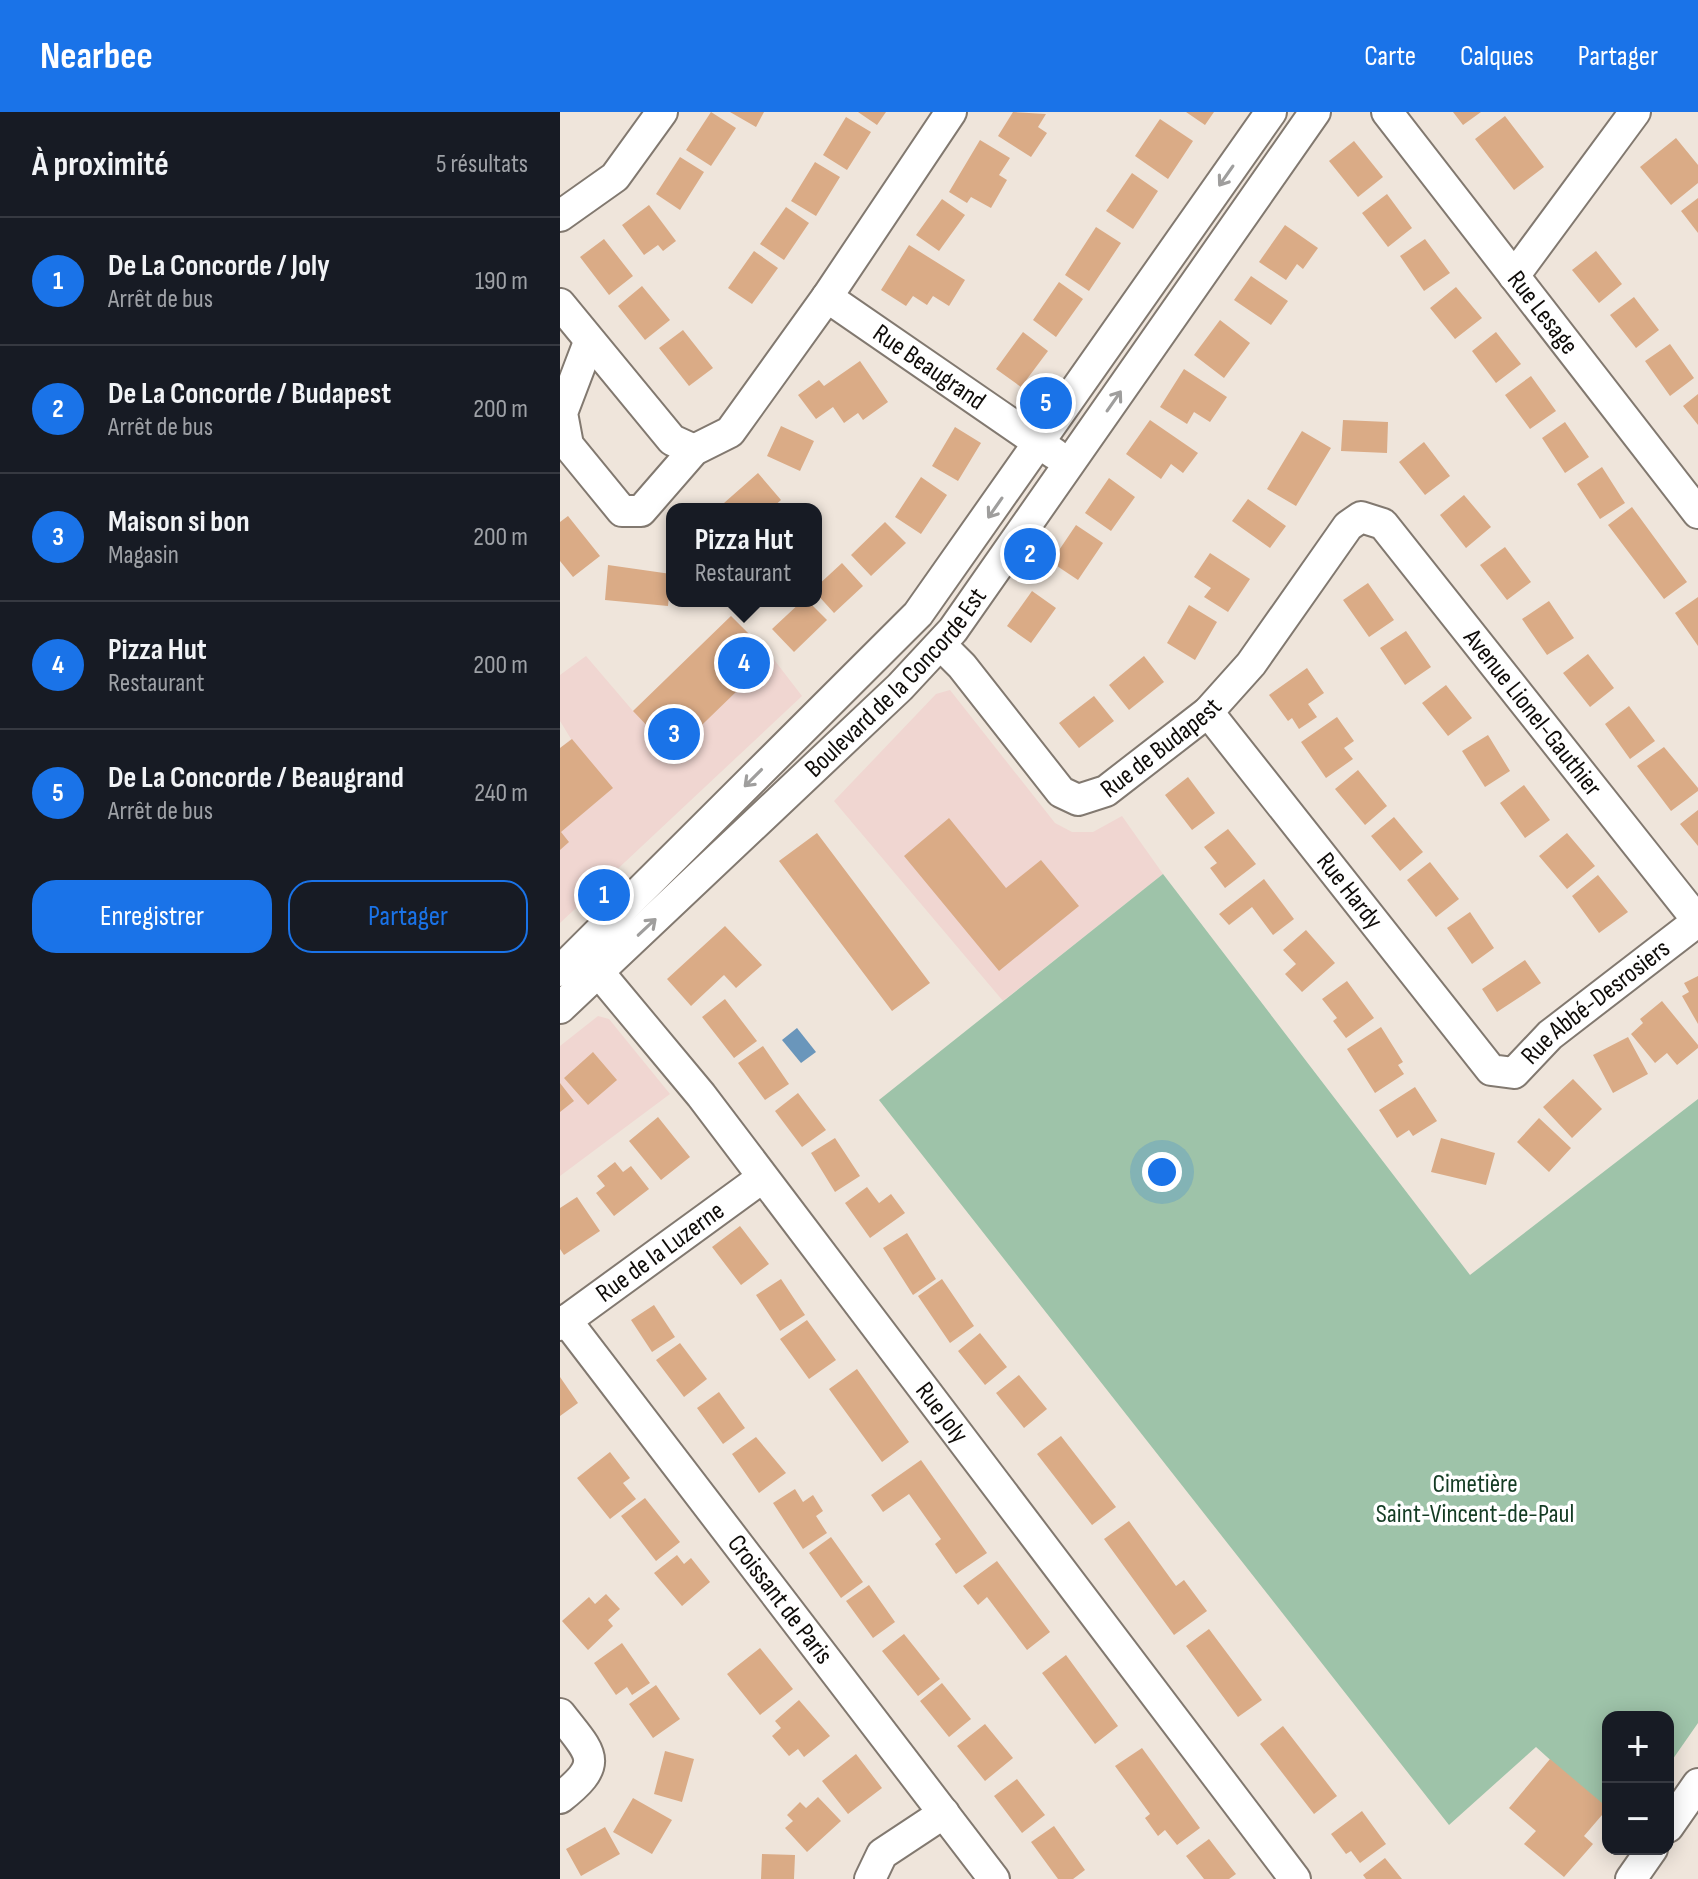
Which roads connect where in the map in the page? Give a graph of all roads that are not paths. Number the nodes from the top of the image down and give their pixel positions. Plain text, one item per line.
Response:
1 (662, 112) edge
2 (951, 112) edge
3 (1271, 112) edge
4 (1315, 112) edge
5 (1387, 112) edge
6 (1635, 112) edge
7 (560, 216) edge
8 (1514, 276) junction
9 (827, 297) junction
10 (560, 304) edge
11 (589, 342) junction
12 (1040, 444) junction
13 (694, 450) junction
14 (1069, 464) junction
15 (1698, 513) edge
16 (1361, 517) joint
17 (941, 645) junction
18 (1208, 712) junction
19 (1698, 921) edge
20 (580, 964) edge
21 (560, 1008) edge
22 (1491, 1070) joint
23 (762, 1178) junction
24 (563, 1323) edge
25 (560, 1714) edge
26 (1698, 1784) edge
27 (560, 1798) edge
28 (944, 1813) junction
29 (1674, 1818) edge
30 (1648, 1855) edge
31 (870, 1879) edge
32 (994, 1879) edge
33 (1295, 1879) edge
34 (1631, 1879) edge

1 - 7 street
2 - 9 street
3 -> 12 street, Boulevard de la Concorde Est
14 -> 4 street, Boulevard de la Concorde Est
5 - 8 street, Rue Lesage
6 - 8 street
8 - 15 street, Rue Lesage
9 - 12 street, Rue Beaugrand
9 - 13 street
10 - 11 street
11 - 13 street
11 - 13 street
12 - 14 street, Rue Beaugrand
12 -> 20 street, Boulevard de la Concorde Est
14 - 17 street, Boulevard de la Concorde Est
16 - 18 street, Rue de Budapest
16 - 19 street, Avenue Lionel-Gauthier
17 - 18 street, Rue de Budapest
20 -> 17 street, Boulevard de la Concorde Est
18 - 22 street, Rue Hardy
19 - 22 street, Rue Abbé-Desrosiers
20 - 21 street, Boulevard de la Concorde Est
20 - 23 street, Rue Joly
23 - 24 street, Rue de la Luzerne
23 - 33 street, Rue Joly
24 - 28 street, Croissant de Paris
25 - 27 street
26 - 29 street
28 - 31 street
28 - 32 street, Croissant de Paris
30 - 34 street

